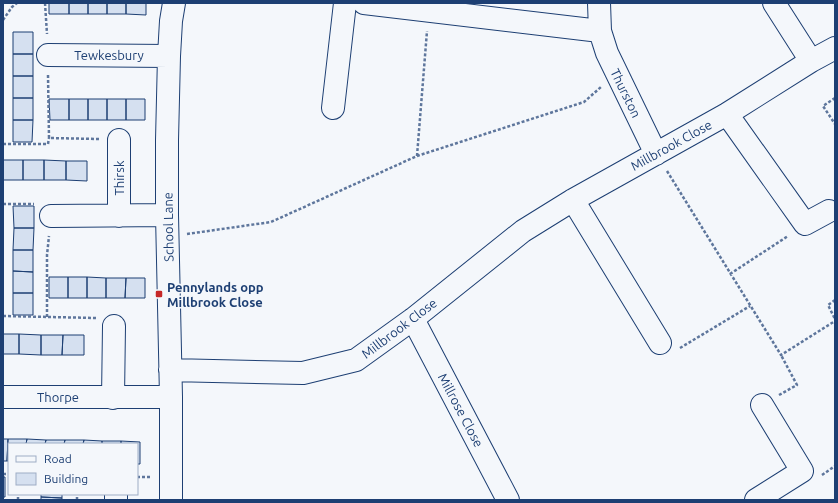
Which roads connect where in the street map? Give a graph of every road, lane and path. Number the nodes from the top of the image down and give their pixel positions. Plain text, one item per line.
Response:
1 (17, 3) edge
2 (45, 3) edge
3 (174, 3) edge
4 (345, 3) edge
5 (364, 3) edge
6 (599, 3) edge
7 (774, 3) edge
8 (429, 11) junction
9 (501, 11) edge
10 (3, 20) edge
11 (600, 31) junction
12 (835, 48) edge
13 (48, 55) junction
14 (169, 56) junction
15 (811, 61) junction
16 (616, 74) junction
17 (835, 98) edge
18 (333, 108) dead end
19 (727, 114) junction
20 (835, 124) edge
21 (49, 138) junction
22 (119, 140) joint
23 (3, 144) edge
24 (656, 154) junction
25 (417, 156) junction
26 (573, 200) junction
27 (3, 204) edge
28 (829, 211) dead end
29 (167, 215) junction
30 (51, 216) junction
31 (119, 216) junction
32 (805, 224) junction
33 (168, 237) junction
34 (730, 274) junction
35 (835, 300) edge
36 (750, 306) junction
37 (3, 316) edge
38 (47, 317) junction
39 (413, 319) junction
40 (835, 320) edge
41 (114, 326) joint
42 (660, 343) joint
43 (782, 355) junction
44 (170, 370) junction
45 (3, 397) edge
46 (171, 397) junction
47 (113, 398) junction
48 (762, 405) joint
49 (138, 477) edge
50 (151, 477) dead end
51 (171, 500) edge
52 (508, 500) edge
53 (756, 500) edge

1 - 10 path
2 - 13 path
3 - 14 street, School Lane
4 - 18 street
5 - 8 street
6 - 11 street, Thurston
7 - 15 street
8 - 9 street
8 - 25 path
9 - 11 street
11 - 16 street, Thurston
12 - 15 street, Millbrook Close
13 - 14 street, Tewkesbury
13 - 21 path
14 - 29 street, School Lane
15 - 19 street, Millbrook Close
16 - 24 street, Thurston
16 - 25 path
17 - 20 path
19 - 24 street, Millbrook Close
19 - 32 street, Millbrook Close
21 - 22 path
21 - 23 path
22 - 31 street, Thirsk
24 - 26 street, Millbrook Close
24 - 34 path
25 - 33 path
26 - 39 street, Millbrook Close
26 - 42 street
27 - 30 path
28 - 32 street
29 - 31 street
29 - 33 street, School Lane
30 - 31 street
30 - 38 path
32 - 34 path
33 - 44 street, School Lane
34 - 36 path
35 - 40 path
36 - 42 path
36 - 43 path
37 - 38 path
38 - 41 path
39 - 44 street, Millbrook Close
39 - 52 street, Millrose Close
40 - 43 path
41 - 47 street
43 - 48 path
44 - 46 street, School Lane
45 - 47 street, Thorpe
46 - 47 street, Thorpe
46 - 51 street, School Lane
48 - 53 street
49 - 50 path

